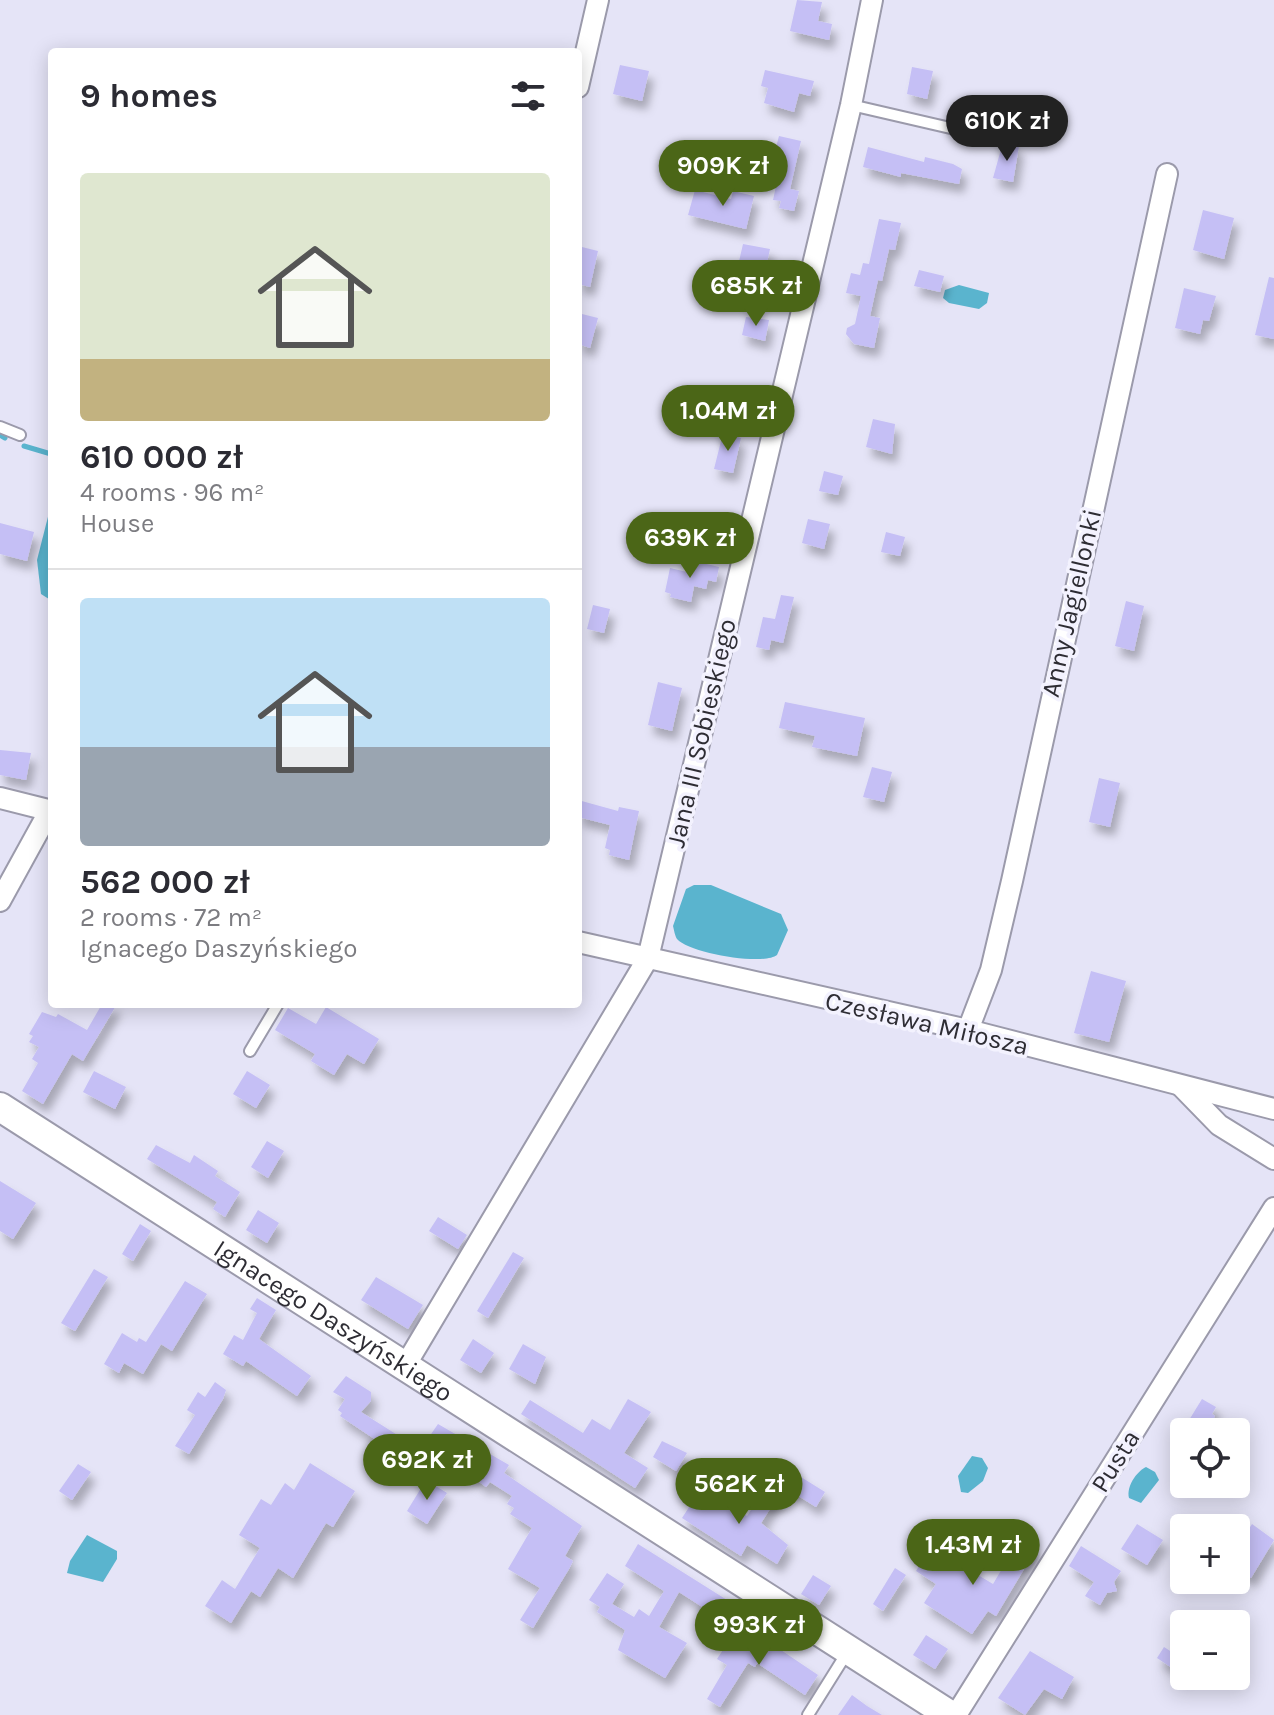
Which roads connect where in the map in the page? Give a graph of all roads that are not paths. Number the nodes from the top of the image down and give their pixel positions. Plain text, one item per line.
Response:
1 (598, 0) edge
2 (872, 0) edge
3 (582, 70) edge
4 (851, 105) junction
5 (972, 133) dead end
6 (1167, 174) dead end
7 (0, 427) edge
8 (20, 435) dead end
9 (0, 798) edge
10 (48, 809) edge
11 (48, 815) edge
12 (0, 901) edge
13 (582, 943) edge
14 (648, 958) junction
15 (276, 1008) edge
16 (968, 1030) junction
17 (250, 1051) dead end
18 (1181, 1086) junction
19 (0, 1107) edge
20 (1274, 1109) edge
21 (1274, 1159) edge
22 (1274, 1208) edge
23 (405, 1366) junction
24 (849, 1649) junction
25 (808, 1715) edge
26 (953, 1715) edge

1 - 3 street
2 - 4 street, Jana III Sobieskiego
4 - 5 lane
4 - 14 street, Jana III Sobieskiego
6 - 16 street, Anny Jagiellonki
7 - 8 lane
9 - 10 street
11 - 12 street
13 - 14 street, Czesława Miłosza
14 - 16 street, Czesława Miłosza
14 - 23 street, Jana III Sobieskiego
15 - 17 lane
16 - 18 street, Czesława Miłosza
18 - 20 street, Czesława Miłosza
18 - 21 street
19 - 23 street, Ignacego Daszyńskiego
22 - 26 street, Pusta
23 - 24 street, Ignacego Daszyńskiego
24 - 25 lane
24 - 26 street, Ignacego Daszyńskiego

